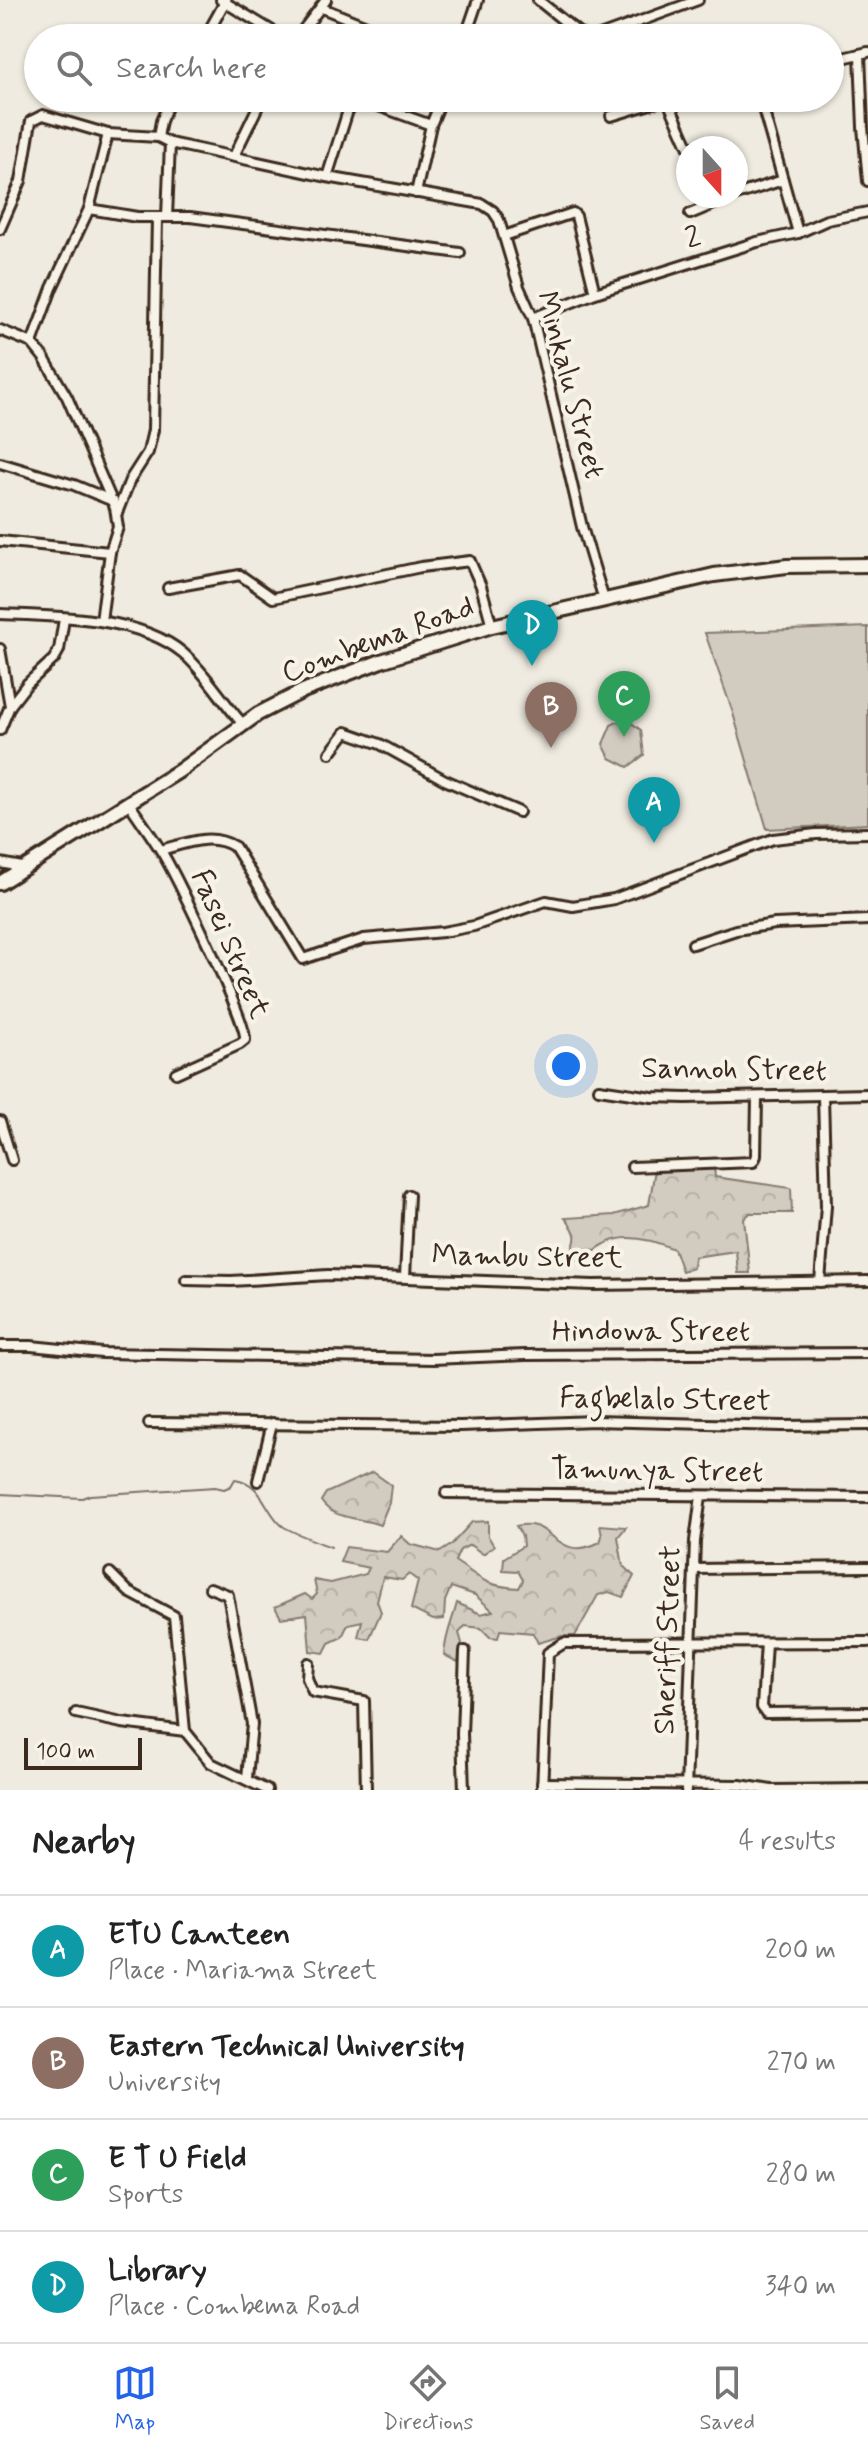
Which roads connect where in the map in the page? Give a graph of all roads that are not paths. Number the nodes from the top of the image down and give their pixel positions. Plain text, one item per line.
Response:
1 (478, 0) edge
2 (538, 0) edge
3 (698, 0) edge
4 (224, 1) edge
5 (324, 4) edge
6 (212, 24) edge
7 (261, 24) edge
8 (307, 24) edge
9 (362, 24) edge
10 (470, 24) edge
11 (568, 24) edge
12 (632, 24) edge
13 (864, 53) edge
14 (844, 58) edge
15 (165, 112) edge
16 (255, 112) edge
17 (349, 112) edge
18 (394, 112) edge
19 (436, 112) edge
20 (624, 112) edge
21 (675, 112) edge
22 (764, 112) edge
23 (611, 116) dead end
24 (431, 125) junction
25 (108, 134) junction
26 (684, 136) edge
27 (158, 137) junction
28 (170, 143) junction
29 (234, 156) junction
30 (327, 177) junction
31 (783, 180) junction
32 (868, 181) edge
33 (748, 192) edge
34 (416, 193) junction
35 (699, 208) edge
36 (89, 209) junction
37 (868, 212) edge
38 (690, 214) dead end
39 (167, 217) junction
40 (157, 218) junction
41 (0, 229) edge
42 (798, 233) junction
43 (504, 236) junction
44 (460, 253) dead end
45 (595, 293) junction
46 (533, 318) junction
47 (0, 330) edge
48 (32, 343) junction
49 (0, 463) edge
50 (113, 501) junction
51 (117, 514) junction
52 (0, 541) edge
53 (110, 552) junction
54 (868, 565) edge
55 (168, 588) dead end
56 (604, 600) junction
57 (0, 614) edge
58 (64, 619) junction
59 (101, 621) junction
60 (492, 626) junction
61 (0, 649) edge
62 (10, 706) junction
63 (242, 723) junction
64 (0, 730) edge
65 (330, 753) dead end
66 (129, 803) junction
67 (519, 812) dead end
68 (868, 833) edge
69 (161, 850) junction
70 (0, 863) edge
71 (22, 867) junction
72 (0, 883) edge
73 (868, 920) edge
74 (693, 944) dead end
75 (176, 1073) dead end
76 (599, 1089) dead end
77 (868, 1094) edge
78 (823, 1096) junction
79 (757, 1097) junction
80 (0, 1121) edge
81 (12, 1160) dead end
82 (632, 1167) dead end
83 (409, 1195) dead end
84 (405, 1277) junction
85 (186, 1280) dead end
86 (868, 1281) edge
87 (820, 1282) junction
88 (0, 1346) edge
89 (868, 1353) edge
90 (149, 1423) dead end
91 (272, 1423) junction
92 (868, 1425) edge
93 (258, 1481) dead end
94 (446, 1493) dead end
95 (701, 1496) junction
96 (868, 1497) edge
97 (868, 1567) edge
98 (694, 1569) junction
99 (110, 1573) dead end
100 (210, 1588) dead end
101 (691, 1641) junction
102 (868, 1642) edge
103 (766, 1643) junction
104 (465, 1651) dead end
105 (308, 1663) dead end
106 (868, 1712) edge
107 (76, 1713) dead end
108 (185, 1731) junction
109 (247, 1778) junction
110 (542, 1786) edge
111 (686, 1788) edge
112 (868, 1789) edge
113 (267, 1790) edge
114 (366, 1790) edge
115 (464, 1790) edge

1 - 10 street
2 - 11 street
3 - 12 street
4 - 6 street
4 - 7 street
5 - 8 street
5 - 9 street
13 - 14 street
13 - 32 street
15 - 27 street
16 - 29 street
17 - 30 street
18 - 24 street
19 - 24 street
20 - 23 street
21 - 26 street
22 - 31 street
24 - 34 street
25 - 27 street
25 - 36 street
25 - 41 street
27 - 28 street
28 - 29 street
28 - 39 street
29 - 30 street
30 - 34 street
31 - 33 street
31 - 42 street
34 - 43 street, Minkalu Street
35 - 38 street
36 - 40 street
36 - 48 street
37 - 42 street, 2
39 - 40 street
39 - 44 street
40 - 51 street
42 - 45 street, 2
43 - 45 street
43 - 46 street, Minkalu Street
45 - 46 street, 2
46 - 56 street, Minkalu Street
47 - 48 street
48 - 50 street
49 - 50 street
50 - 51 street
51 - 53 street
52 - 53 street
53 - 59 street
54 - 56 street, Combema Road
55 - 60 street
56 - 60 street, Combema Road
57 - 58 street
58 - 59 street
58 - 62 street
59 - 63 street
60 - 63 street, Combema Road
61 - 62 street
62 - 64 street
63 - 66 street, Combema Road
65 - 67 street
66 - 69 street, Fasei Street
66 - 71 street, Combema Road
68 - 69 street
69 - 75 street, Fasei Street
70 - 71 street
71 - 72 street, Combema Road
73 - 74 street
76 - 79 street, Sannoh Street
77 - 78 street, Sannoh Street
78 - 79 street, Sannoh Street
78 - 87 street
79 - 82 street
80 - 81 street
83 - 84 street
84 - 85 street, Mambu Street
84 - 87 street, Mambu Street
86 - 87 street, Mambu Street
88 - 89 street, Hindowa Street
90 - 91 street, Fagbelalo Street
91 - 92 street, Fagbelalo Street
91 - 93 street
94 - 95 street, Tamunya Street
95 - 96 street, Tamunya Street
95 - 98 street, Sheriff Street
97 - 98 street
98 - 101 street, Sheriff Street
99 - 108 street
100 - 109 street
101 - 103 street
101 - 110 street
101 - 111 street, Sheriff Street
102 - 103 street
103 - 106 street
104 - 115 street
105 - 114 street
107 - 108 street
108 - 109 street
109 - 113 street
110 - 111 street
111 - 112 street

